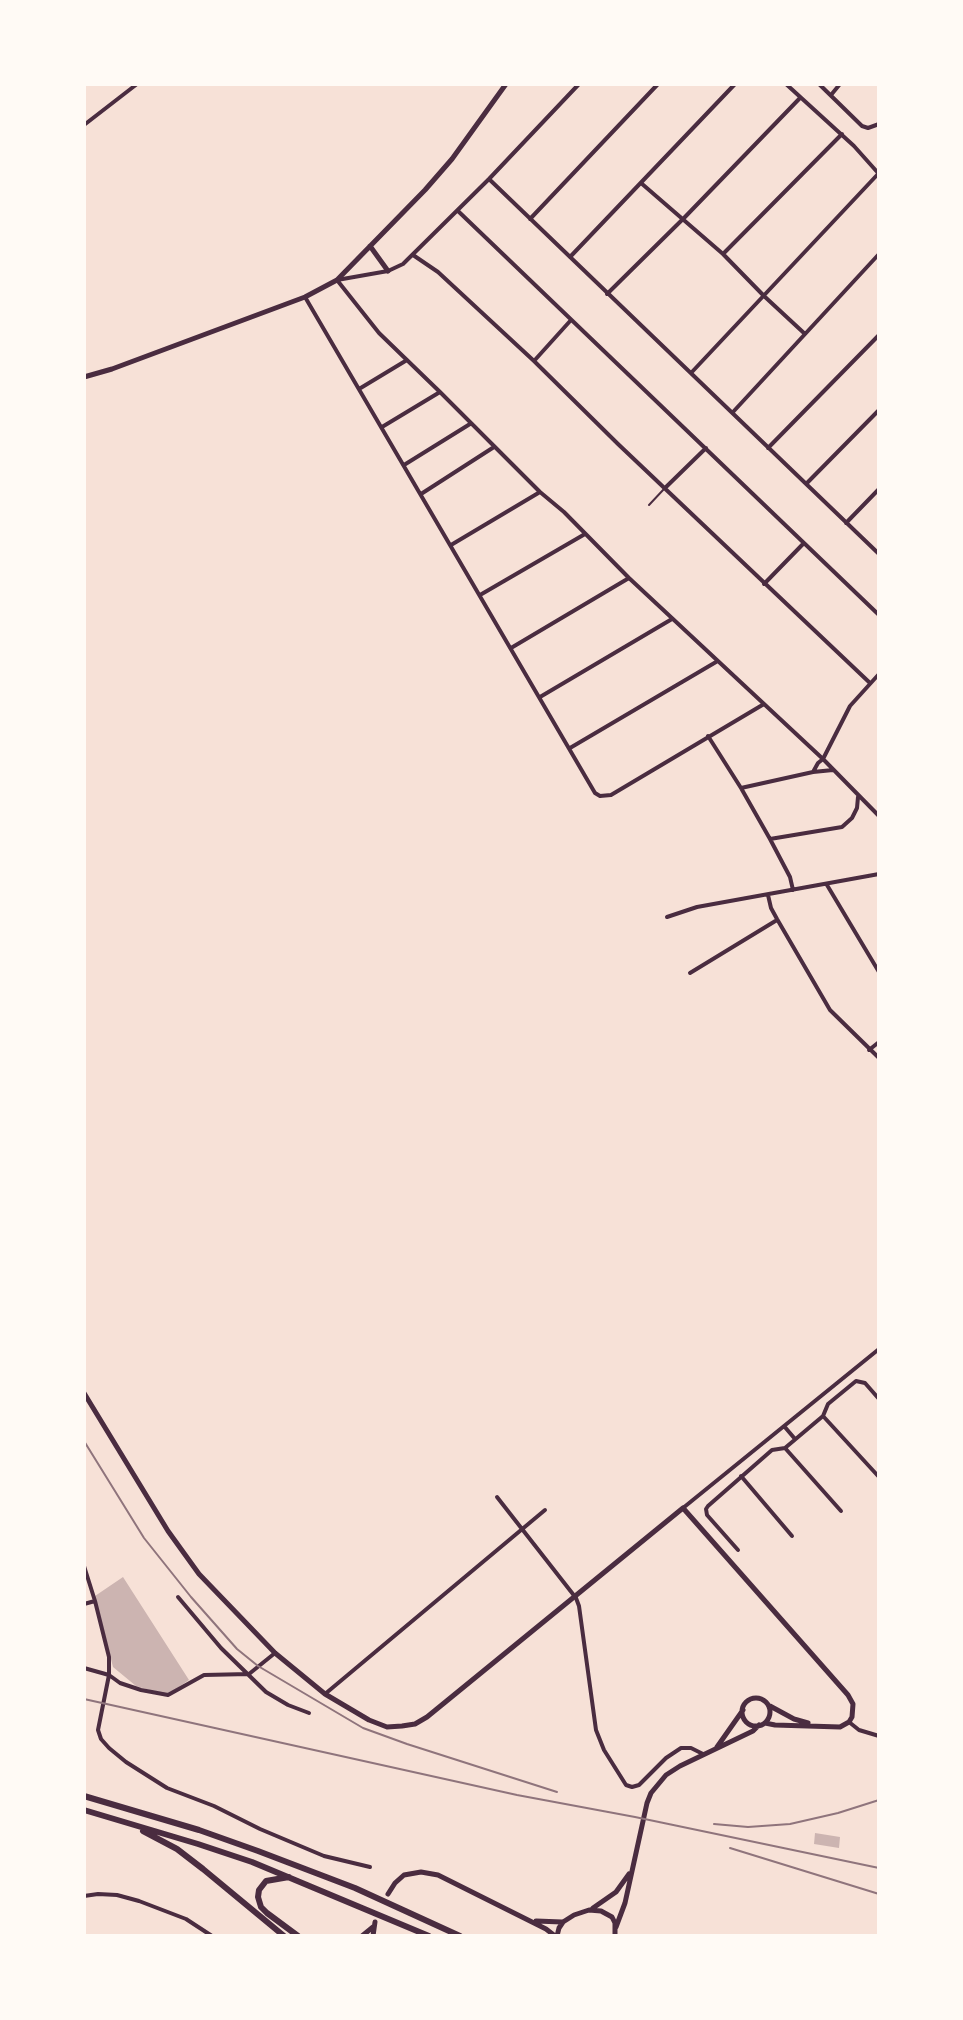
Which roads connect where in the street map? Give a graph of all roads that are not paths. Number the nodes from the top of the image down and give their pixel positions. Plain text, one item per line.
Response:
1 (137, 84) edge
2 (506, 84) edge
3 (579, 84) edge
4 (658, 84) edge
5 (735, 84) edge
6 (786, 84) edge
7 (819, 84) edge
8 (840, 84) edge
9 (831, 95) junction
10 (800, 98) junction
11 (879, 124) edge
12 (84, 125) edge
13 (842, 134) junction
14 (879, 174) edge
15 (489, 179) junction
16 (641, 183) junction
17 (458, 211) junction
18 (684, 218) junction
19 (530, 219) junction
20 (370, 246) junction
21 (723, 254) junction
22 (879, 254) edge
23 (413, 255) junction
24 (570, 257) junction
25 (388, 271) junction
26 (337, 280) junction
27 (607, 294) junction
28 (764, 296) junction
29 (305, 297) junction
30 (571, 320) junction
31 (805, 334) junction
32 (879, 335) edge
33 (407, 360) junction
34 (534, 361) junction
35 (691, 373) junction
36 (84, 377) edge
37 (359, 389) junction
38 (440, 392) junction
39 (879, 410) edge
40 (733, 412) junction
41 (470, 424) junction
42 (382, 427) junction
43 (494, 447) junction
44 (706, 448) junction
45 (768, 448) junction
46 (404, 465) junction
47 (807, 483) junction
48 (664, 489) junction
49 (879, 489) edge
50 (540, 492) junction
51 (421, 494) junction
52 (649, 505) dead end
53 (846, 523) junction
54 (585, 533) junction
55 (803, 544) junction
56 (451, 545) junction
57 (879, 554) edge
58 (629, 578) junction
59 (764, 584) junction
60 (480, 595) junction
61 (879, 615) edge
62 (673, 619) junction
63 (511, 648) junction
64 (717, 661) junction
65 (879, 674) edge
66 (870, 683) junction
67 (540, 697) junction
68 (764, 704) junction
69 (708, 736) junction
70 (570, 748) junction
71 (823, 759) junction
72 (833, 770) junction
73 (813, 772) junction
74 (741, 788) junction
75 (858, 795) junction
76 (866, 803) junction
77 (857, 808) junction
78 (879, 816) edge
79 (770, 839) junction
80 (879, 874) edge
81 (827, 884) junction
82 (793, 890) junction
83 (768, 895) junction
84 (667, 917) dead end
85 (777, 919) junction
86 (878, 969) edge
87 (690, 973) dead end
88 (879, 1042) edge
89 (869, 1050) junction
90 (879, 1058) edge
91 (879, 1349) edge
92 (84, 1393) edge
93 (879, 1399) edge
94 (823, 1416) junction
95 (784, 1426) junction
96 (795, 1439) junction
97 (785, 1448) junction
98 (741, 1476) junction
99 (879, 1477) edge
100 (497, 1497) dead end
101 (683, 1508) junction
102 (545, 1510) dead end
103 (841, 1511) dead end
104 (522, 1529) junction
105 (792, 1536) dead end
106 (738, 1550) dead end
107 (84, 1566) edge
108 (178, 1597) dead end
109 (576, 1598) junction
110 (95, 1601) junction
111 (84, 1604) edge
112 (275, 1653) junction
113 (84, 1668) edge
114 (249, 1674) junction
115 (109, 1675) junction
116 (325, 1694) junction
117 (769, 1705) junction
118 (743, 1710) junction
119 (309, 1713) dead end
120 (849, 1722) junction
121 (762, 1724) junction
122 (812, 1725) junction
123 (879, 1736) edge
124 (717, 1748) junction
125 (703, 1754) junction
126 (84, 1796) edge
127 (84, 1810) edge
128 (129, 1823) junction
129 (370, 1867) dead end
130 (632, 1870) junction
131 (290, 1877) junction
132 (388, 1894) dead end
133 (84, 1896) edge
134 (589, 1910) junction
135 (527, 1920) junction
136 (563, 1922) junction
137 (616, 1927) junction
138 (212, 1936) edge
139 (284, 1936) edge
140 (298, 1936) edge
141 (362, 1936) edge
142 (373, 1936) edge
143 (429, 1936) edge
144 (460, 1936) edge
145 (556, 1936) edge
146 (615, 1936) edge

1 - 12 street
2 - 20 street
3 - 15 street
4 - 19 street
5 - 16 street
6 - 10 street
7 - 9 street
8 - 9 street
9 - 11 street
10 - 13 street
10 - 18 street
13 - 14 street
13 - 21 street
14 - 28 street
15 - 17 street
15 - 19 street
16 - 18 street
16 - 24 street
17 - 23 street
17 - 30 street
18 - 21 street
18 - 27 street
19 - 24 street
20 - 25 street
20 - 26 street
21 - 28 street
22 - 31 street
23 - 25 street
23 - 34 street
24 - 27 street
25 - 26 street
26 - 29 street
26 - 33 street
27 - 35 street
28 - 31 street
28 - 35 street
29 - 36 street
29 - 37 street
30 - 34 street
30 - 44 street
31 - 40 street
32 - 45 street
33 - 37 street
33 - 38 street
34 - 48 street
35 - 40 street
37 - 42 street
38 - 41 street
38 - 42 street
39 - 47 street
40 - 45 street
41 - 43 street
41 - 46 street
42 - 46 street
43 - 50 street
43 - 51 street
44 - 48 street
44 - 55 street
45 - 47 street
46 - 51 street
47 - 53 street
48 - 52 lane
48 - 59 street
49 - 53 street
50 - 54 street
50 - 56 street
51 - 56 street
53 - 57 street
54 - 58 street
54 - 60 street
55 - 59 street
55 - 61 street
56 - 60 street
58 - 62 street
58 - 63 street
59 - 66 street
60 - 63 street
62 - 64 street
62 - 67 street
63 - 67 street
64 - 68 street
64 - 70 street
65 - 66 street
66 - 71 street
67 - 70 street
68 - 69 street
68 - 71 street
69 - 70 street
69 - 74 street
71 - 72 street
71 - 73 street
72 - 73 street
72 - 75 street
73 - 74 street
74 - 79 street
75 - 76 street
75 - 77 street
76 - 77 street
76 - 78 street
77 - 79 street
79 - 82 street
80 - 81 street
81 - 82 street
81 - 86 street
82 - 83 street
83 - 84 street
83 - 85 street
85 - 87 street
85 - 89 street
88 - 89 street
89 - 90 street
91 - 95 street
92 - 112 street
93 - 94 street
94 - 96 street
94 - 99 street
95 - 96 street
95 - 101 street
96 - 97 street
97 - 98 street
97 - 103 street
98 - 105 street
98 - 106 street
100 - 104 street
101 - 109 street
101 - 120 street
102 - 104 street
104 - 109 street
104 - 116 street
107 - 110 street
108 - 114 street
109 - 116 street
109 - 125 street
110 - 111 street
110 - 115 street
112 - 114 street
112 - 116 street
113 - 115 street
114 - 115 street
114 - 119 street
115 - 129 street
117 - 118 street
117 - 121 street
117 - 122 street
118 - 121 street
118 - 124 street
120 - 122 street
120 - 123 street
121 - 122 street
121 - 124 street
124 - 125 street
125 - 130 street
126 - 144 highway
127 - 128 highway
128 - 131 highway
128 - 139 highway
130 - 134 street
130 - 137 street
131 - 140 highway
131 - 143 highway
132 - 135 street
133 - 138 street
134 - 136 street
134 - 137 street
135 - 136 street
135 - 145 street
136 - 145 street
137 - 146 street
141 - 142 street

